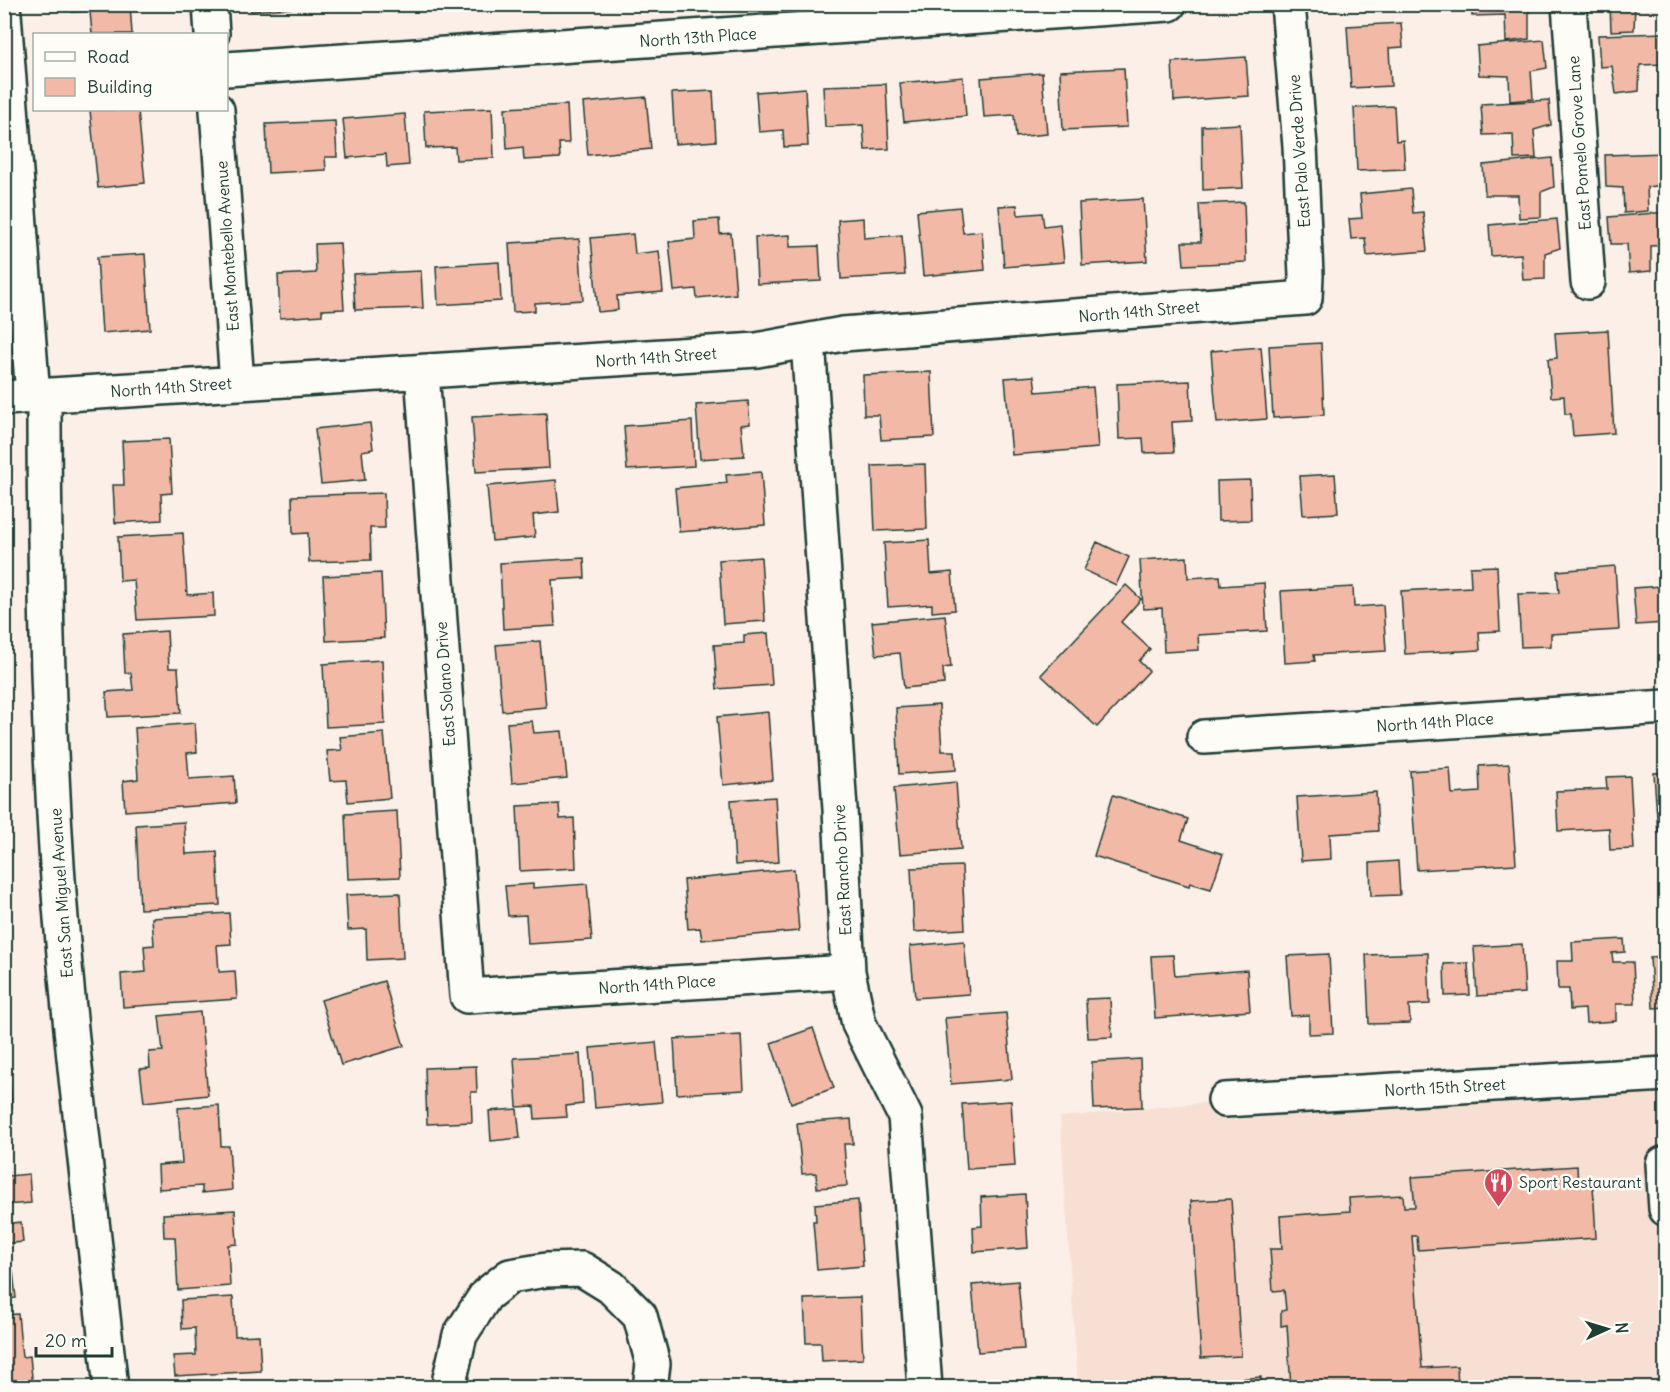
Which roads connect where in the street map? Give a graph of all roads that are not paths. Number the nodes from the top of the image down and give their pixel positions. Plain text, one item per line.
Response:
1 (210, 4) edge
2 (1169, 4) edge
3 (1288, 4) edge
4 (1569, 4) edge
5 (4, 15) edge
6 (212, 33) edge
7 (228, 69) edge
8 (217, 111) edge
9 (1588, 282) dead end
10 (1305, 298) joint
11 (808, 341) junction
12 (422, 372) junction
13 (237, 383) junction
14 (27, 397) edge
15 (1665, 707) edge
16 (1204, 737) dead end
17 (848, 972) junction
18 (467, 996) joint
19 (1665, 1074) edge
20 (1225, 1100) dead end
21 (1663, 1164) dead end
22 (1665, 1209) edge
23 (111, 1388) edge
24 (451, 1388) edge
25 (650, 1388) edge
26 (925, 1388) edge

1 - 6 street
2 - 7 street, North 13th Place
3 - 10 street, East Palo Verde Drive
4 - 9 street, East Pomelo Grove Lane
5 - 14 street, East San Miguel Avenue
8 - 13 street, East Montebello Avenue
10 - 11 street, North 14th Street
11 - 12 street, North 14th Street
11 - 17 street, East Rancho Drive
12 - 13 street, North 14th Street
12 - 18 street, East Solano Drive
13 - 14 street, North 14th Street
14 - 23 street, East San Miguel Avenue
15 - 16 street, North 14th Place
17 - 18 street, North 14th Place
17 - 26 street, East Rancho Drive
19 - 20 street, North 15th Street
21 - 22 street
24 - 25 street

